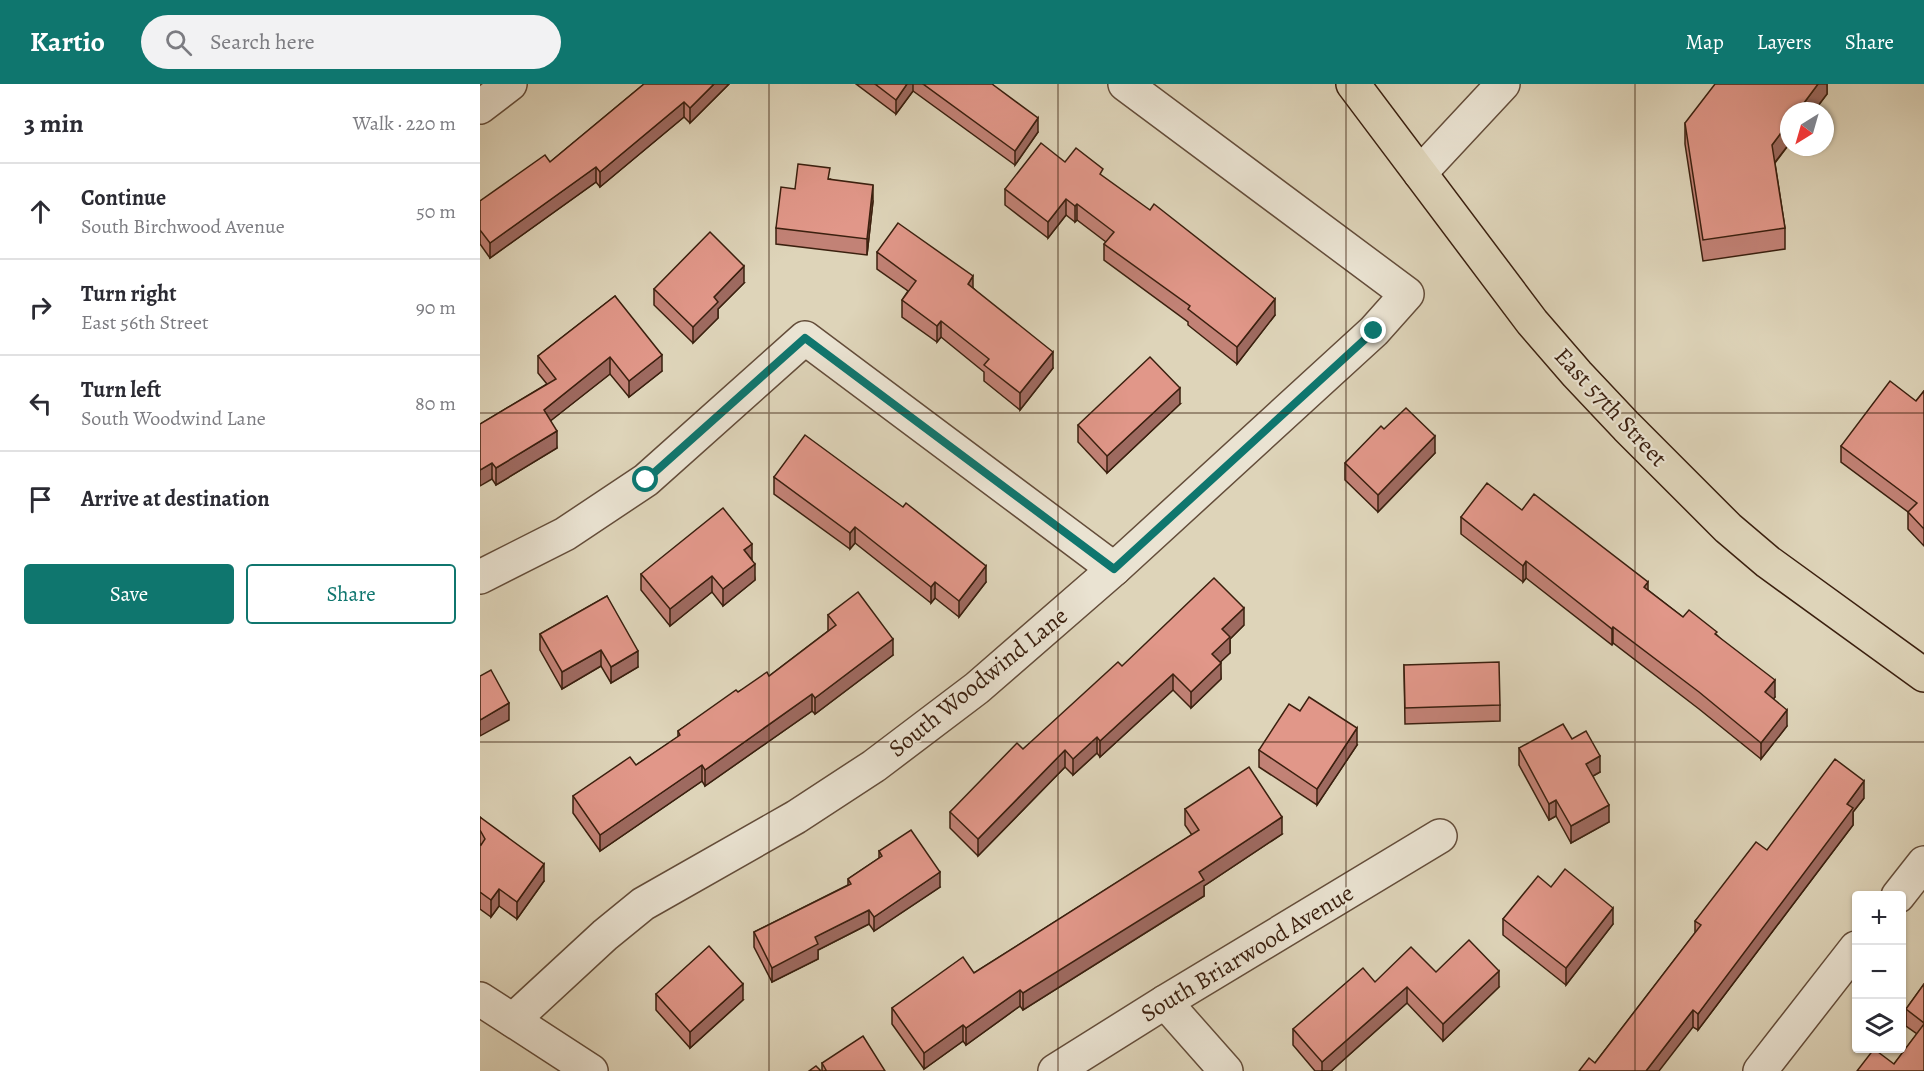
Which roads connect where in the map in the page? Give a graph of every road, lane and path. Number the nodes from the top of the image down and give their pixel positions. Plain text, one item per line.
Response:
1 (510, 84) edge
2 (1125, 84) edge
3 (1353, 84) edge
4 (1503, 84) edge
5 (480, 107) edge
6 (1420, 172) junction
7 (1114, 569) junction
8 (480, 577) edge
9 (1924, 675) edge
10 (1440, 836) dead end
11 (1924, 863) edge
12 (1903, 891) edge
13 (1852, 954) edge
14 (480, 999) edge
15 (1165, 1002) junction
16 (513, 1020) junction
17 (591, 1071) edge
18 (1055, 1071) edge
19 (1226, 1071) edge
20 (1760, 1071) edge

1 - 5 street
2 - 7 street, South Woodwind Lane
3 - 6 main road, East 57th Street
4 - 6 street
6 - 9 main road, East 57th Street
7 - 8 street
7 - 16 street, South Woodwind Lane
10 - 15 street, South Briarwood Avenue
11 - 12 street
13 - 20 street
14 - 16 street
15 - 18 street, South Briarwood Avenue
15 - 19 street
16 - 17 street

